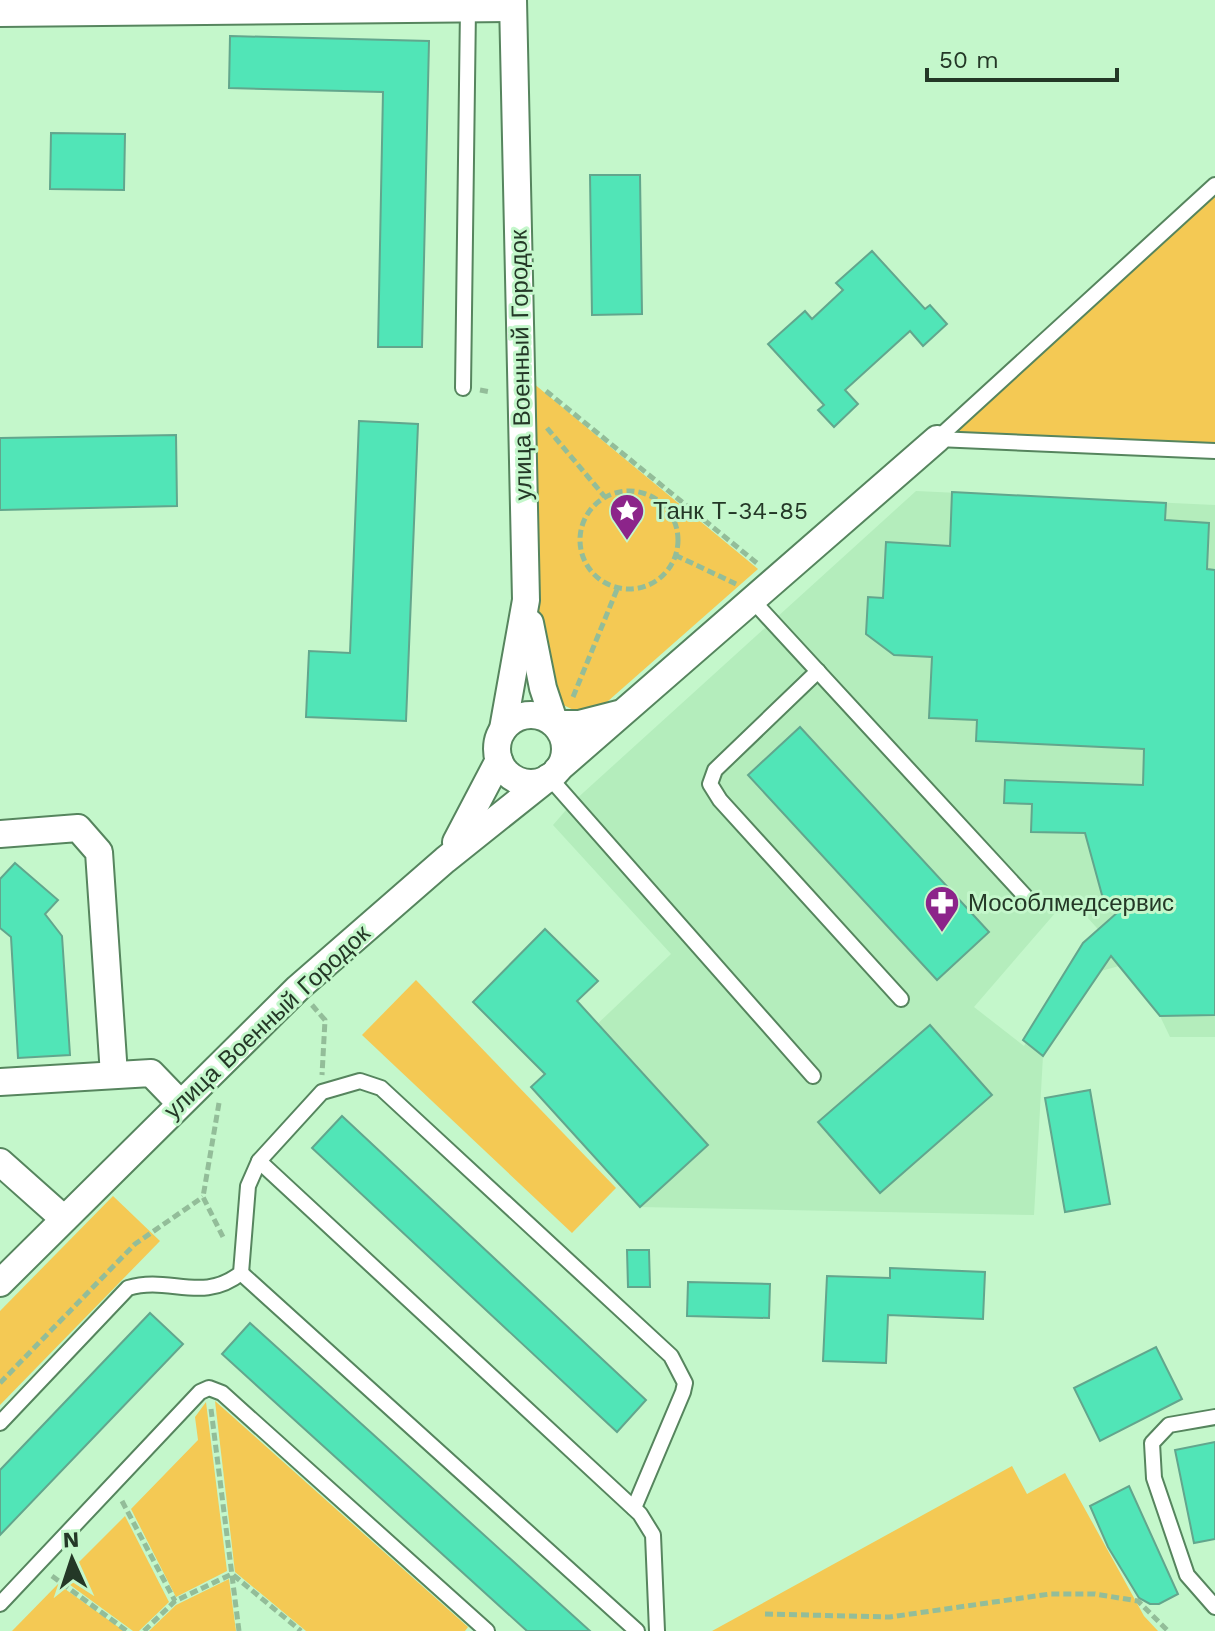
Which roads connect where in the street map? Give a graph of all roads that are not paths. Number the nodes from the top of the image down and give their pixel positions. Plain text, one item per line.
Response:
1 (513, 4) edge
2 (146, 6) edge
3 (468, 8) junction
4 (0, 13) edge
5 (1215, 185) edge
6 (463, 388) dead end
7 (937, 439) junction
8 (1215, 451) edge
9 (526, 600) junction
10 (754, 602) junction
11 (818, 671) junction
12 (631, 709) junction
13 (555, 724) junction
14 (503, 729) junction
15 (499, 760) junction
16 (553, 774) junction
17 (0, 834) edge
18 (445, 860) junction
19 (1025, 896) dead end
20 (901, 999) dead end
21 (114, 1075) junction
22 (813, 1076) dead end
23 (0, 1082) edge
24 (179, 1102) junction
25 (259, 1161) junction
26 (0, 1162) edge
27 (64, 1219) junction
28 (241, 1273) junction
29 (0, 1283) edge
30 (1215, 1417) edge
31 (0, 1423) edge
32 (634, 1508) junction
33 (0, 1604) edge
34 (1215, 1607) edge
35 (487, 1631) edge
36 (637, 1631) edge
37 (657, 1631) edge

1 - 3 street
1 - 9 street, улица Военный Городок
2 - 3 street
2 - 4 street
3 - 6 lane
5 - 7 lane
7 - 8 lane
7 - 10 street, улица Военный Городок
9 - 13 street
9 - 14 street, улица Военный Городок
10 - 11 lane
10 - 12 street, улица Военный Городок
11 - 19 lane
11 - 20 lane
12 - 13 street
12 - 16 street, улица Военный Городок
13 - 14 street
13 - 16 street
14 - 15 street
15 - 16 street
15 - 18 street
16 - 18 street, улица Военный Городок
16 - 22 lane
17 - 21 street
18 - 24 street, улица Военный Городок
21 - 23 street
21 - 24 street
24 - 27 street, улица Военный Городок
25 - 28 lane
25 - 32 lane
25 - 32 lane
26 - 27 street
27 - 29 street, улица Военный Городок
28 - 31 lane
28 - 36 lane
30 - 34 lane
32 - 37 lane
33 - 35 lane

